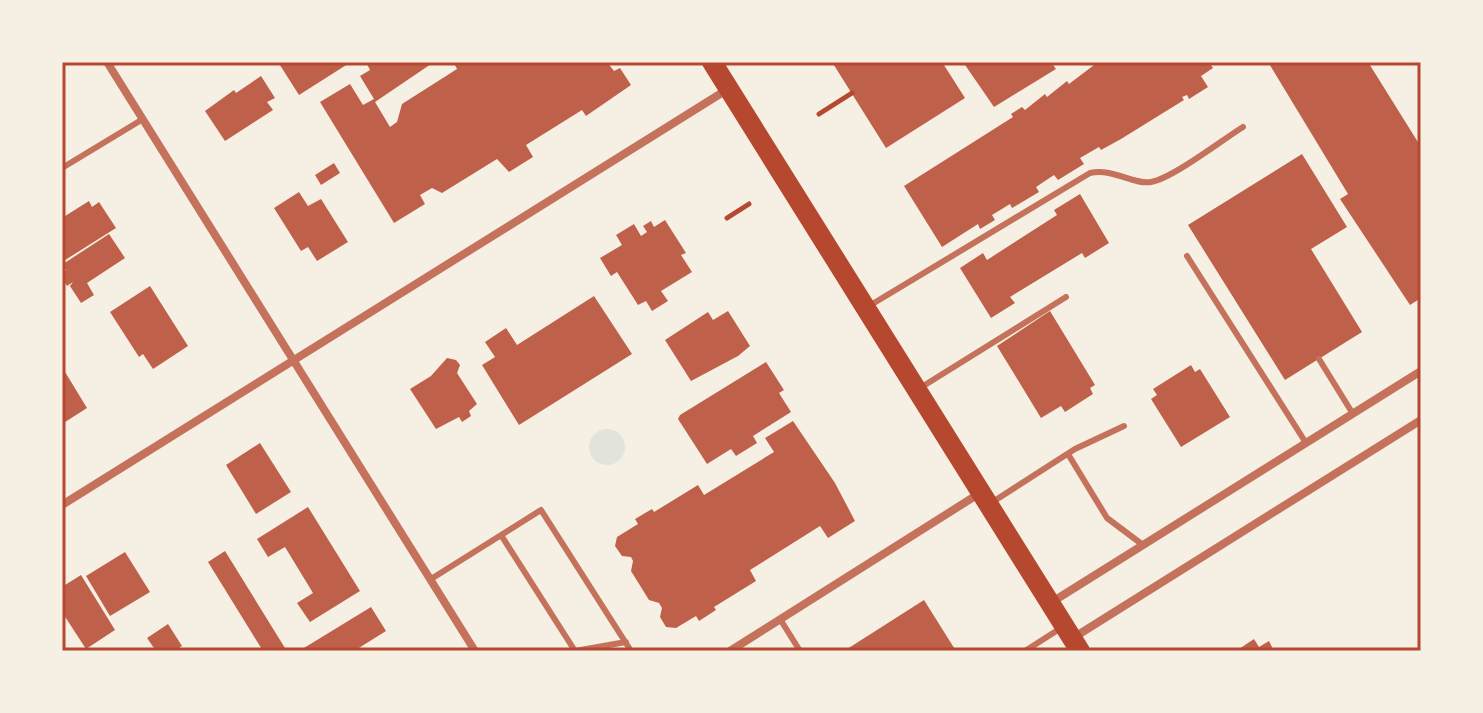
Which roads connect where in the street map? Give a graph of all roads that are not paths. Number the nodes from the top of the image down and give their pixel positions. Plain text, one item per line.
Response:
1 (107, 62) edge
2 (712, 62) edge
3 (728, 88) junction
4 (143, 119) junction
5 (1243, 127) dead end
6 (62, 168) edge
7 (1187, 256) dead end
8 (1066, 297) dead end
9 (865, 308) junction
10 (1319, 359) dead end
11 (294, 360) junction
12 (1421, 371) edge
13 (917, 390) junction
14 (1353, 414) junction
15 (1421, 420) edge
16 (1124, 426) dead end
17 (1306, 443) junction
18 (1068, 454) junction
19 (985, 498) junction
20 (62, 505) edge
21 (501, 535) junction
22 (1143, 545) junction
23 (431, 579) junction
24 (1050, 603) junction
25 (780, 619) junction
26 (1072, 638) edge
27 (626, 642) junction
28 (475, 651) edge
29 (631, 651) edge
30 (730, 651) edge
31 (800, 651) edge
32 (1025, 651) edge

1 - 4 street
2 - 3 main road
3 - 9 main road
3 - 11 street
4 - 6 lane
4 - 11 street
5 - 9 lane
7 - 17 lane
8 - 13 lane
9 - 13 main road
10 - 14 lane
11 - 20 street
11 - 23 street
12 - 14 street
13 - 19 main road
14 - 17 street
15 - 26 street
16 - 18 lane
17 - 22 street
18 - 19 lane
18 - 22 lane
19 - 24 main road
19 - 25 street
21 - 23 lane
21 - 27 lane
21 - 27 lane
22 - 24 street
23 - 28 street
24 - 26 main road
25 - 30 street
25 - 31 lane
26 - 32 lane
27 - 29 lane

